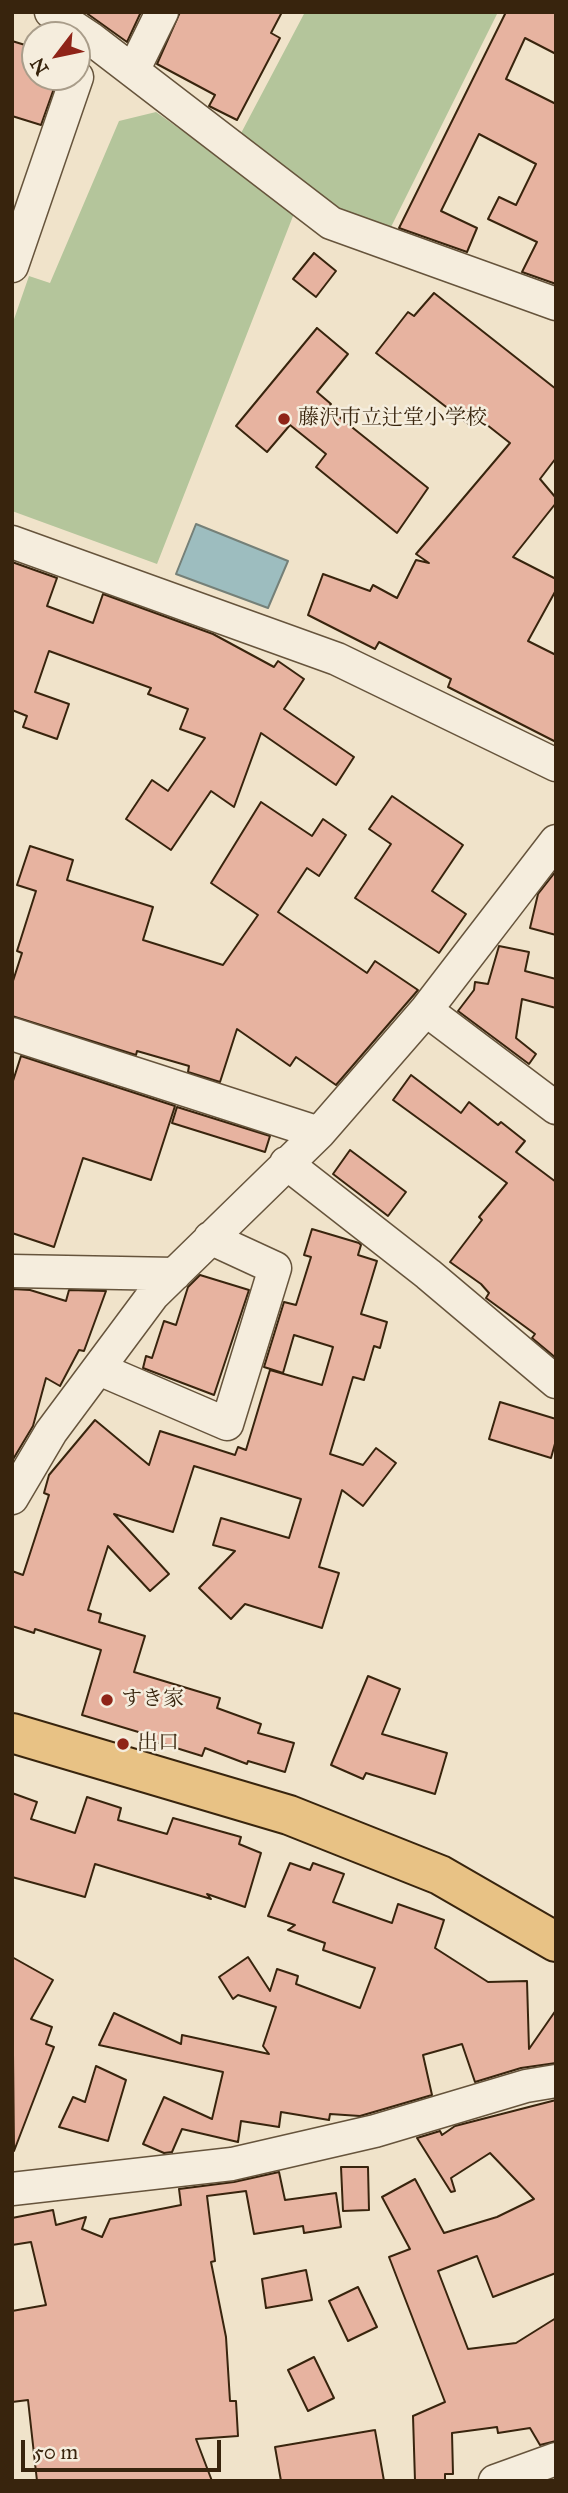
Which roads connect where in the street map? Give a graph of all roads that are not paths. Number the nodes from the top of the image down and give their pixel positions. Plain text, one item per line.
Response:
1 (162, 12) edge
2 (91, 39) edge
3 (133, 71) junction
4 (72, 91) edge
5 (12, 266) edge
6 (556, 304) edge
7 (12, 542) edge
8 (556, 765) edge
9 (556, 841) edge
10 (426, 1010) junction
11 (12, 1034) edge
12 (556, 1108) edge
13 (319, 1133) junction
14 (286, 1163) junction
15 (210, 1238) junction
16 (12, 1271) edge
17 (175, 1274) junction
18 (99, 1370) junction
19 (556, 1382) edge
20 (12, 1498) edge
21 (12, 1733) edge
22 (556, 1942) edge
23 (556, 2081) edge
24 (12, 2189) edge
25 (556, 2459) edge
26 (495, 2481) edge

1 - 3 street
2 - 3 street
3 - 6 street
4 - 5 street
7 - 8 street
9 - 10 street
10 - 12 street
10 - 13 street
11 - 13 street
13 - 14 street
14 - 15 street
14 - 19 street
15 - 17 street
15 - 18 street
16 - 17 street
17 - 18 street
18 - 20 street
21 - 22 main road
23 - 24 street
25 - 26 street

